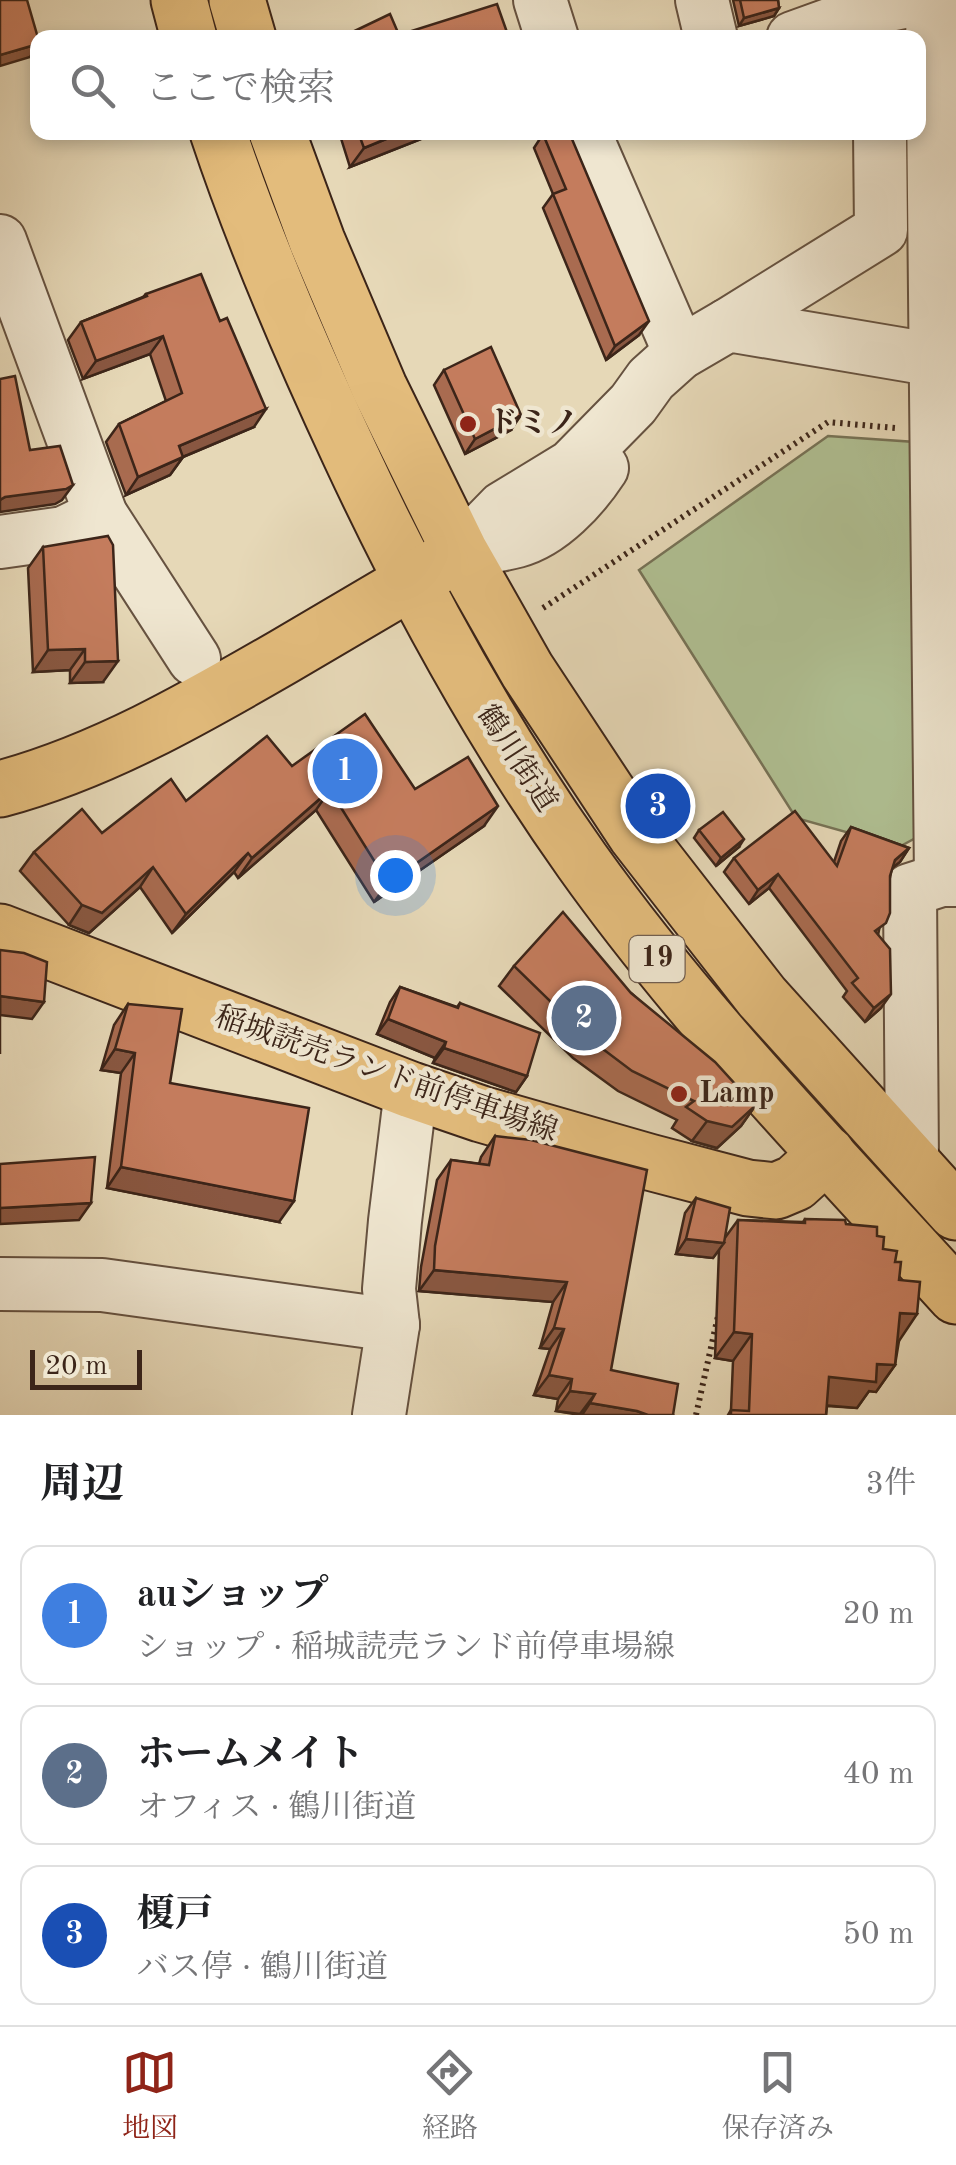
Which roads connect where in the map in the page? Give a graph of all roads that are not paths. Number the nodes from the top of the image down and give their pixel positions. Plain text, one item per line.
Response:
1 (180, 0) edge
2 (237, 0) edge
3 (540, 0) edge
4 (702, 0) edge
5 (932, 0) edge
6 (891, 15) edge
7 (188, 30) edge
8 (246, 30) edge
9 (549, 30) edge
10 (709, 30) edge
11 (827, 30) edge
12 (221, 140) edge
13 (280, 140) edge
14 (587, 140) edge
15 (880, 140) edge
16 (0, 241) edge
17 (14, 318) edge
18 (728, 325) junction
19 (680, 353) junction
20 (936, 360) junction
21 (101, 516) junction
22 (0, 542) edge
23 (460, 552) junction
24 (412, 581) junction
25 (194, 659) dead end
26 (0, 789) edge
27 (948, 880) edge
28 (0, 932) edge
29 (411, 1090) junction
30 (828, 1154) junction
31 (912, 1163) junction
32 (956, 1212) edge
33 (0, 1284) edge
34 (956, 1296) edge
35 (392, 1325) junction
36 (379, 1415) edge

1 - 7 main road
2 - 8 main road
3 - 9 street
4 - 10 street
5 - 20 street
6 - 11 street
12 - 24 main road, 鶴川街道 / 19
13 - 23 main road, 鶴川街道 / 19
14 - 19 street
15 - 18 street
16 - 17 street
17 - 21 street
18 - 19 street
18 - 20 street
19 - 23 street
20 - 27 street
21 - 22 street
21 - 25 street
23 - 24 main road
23 - 31 main road, 鶴川街道 / 19
24 - 26 main road
24 - 30 main road, 鶴川街道 / 19
27 - 31 street
28 - 29 main road, 稲城読売ランド前停車場線
29 - 30 main road, 稲城読売ランド前停車場線
29 - 35 street
30 - 34 main road, 鶴川街道 / 19
31 - 32 main road, 鶴川街道 / 19
33 - 35 street
35 - 36 street

